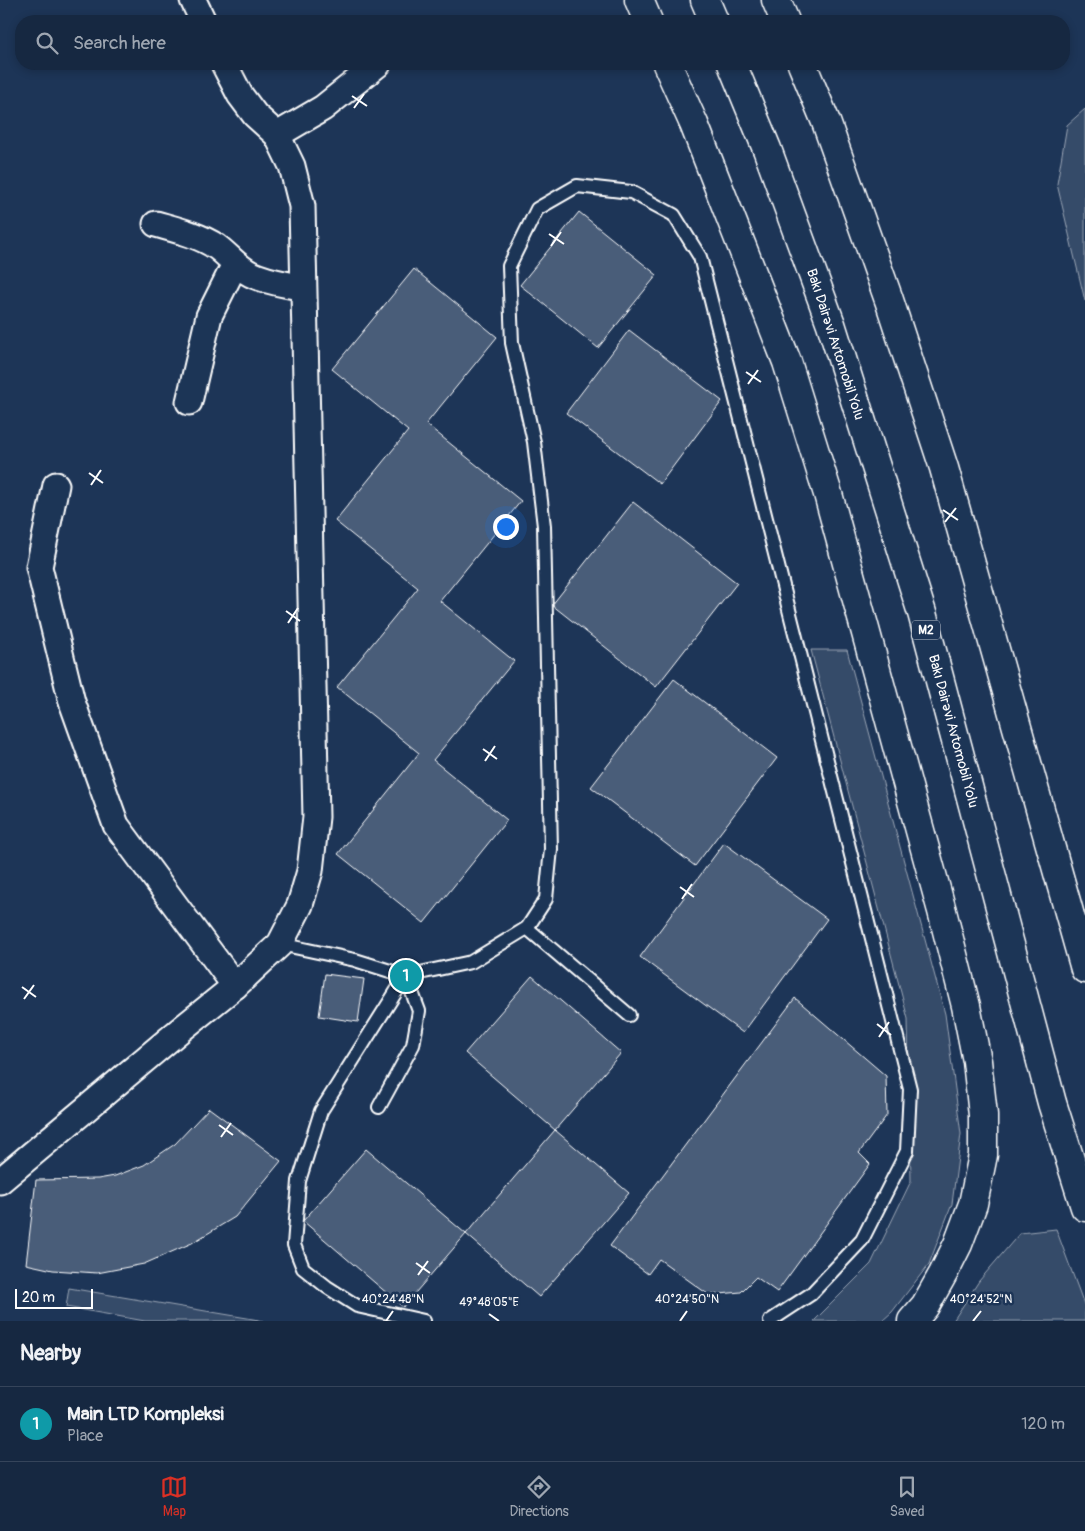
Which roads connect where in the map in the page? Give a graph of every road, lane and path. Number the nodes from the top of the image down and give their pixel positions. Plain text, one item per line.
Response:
1 (193, 0) edge
2 (639, 0) edge
3 (705, 0) edge
4 (776, 0) edge
5 (200, 15) edge
6 (645, 15) edge
7 (711, 15) edge
8 (782, 15) edge
9 (227, 70) edge
10 (370, 70) edge
11 (670, 70) edge
12 (734, 70) edge
13 (804, 70) edge
14 (277, 135) junction
15 (156, 224) dead end
16 (235, 264) junction
17 (303, 288) junction
18 (188, 402) dead end
19 (56, 485) dead end
20 (527, 928) junction
21 (280, 944) junction
22 (1085, 969) edge
23 (406, 976) junction
24 (235, 986) junction
25 (629, 1015) dead end
26 (379, 1107) dead end
27 (0, 1181) edge
28 (1085, 1207) edge
29 (424, 1321) edge
30 (770, 1321) edge
31 (912, 1321) edge

1 - 5 street
2 - 6 main road
3 - 7 main road
4 - 8 main road
9 - 14 street
10 - 14 street
11 - 31 main road
12 - 28 main road, Bakı Dairəvi Avtomobil Yolu / M2
13 - 22 main road
14 - 17 street
15 - 16 street
16 - 17 street
16 - 18 street
17 - 21 street
19 - 24 street
20 - 23 lane
20 - 25 lane
20 - 30 lane
21 - 23 lane
21 - 24 street
23 - 26 lane
23 - 29 lane
24 - 27 street

